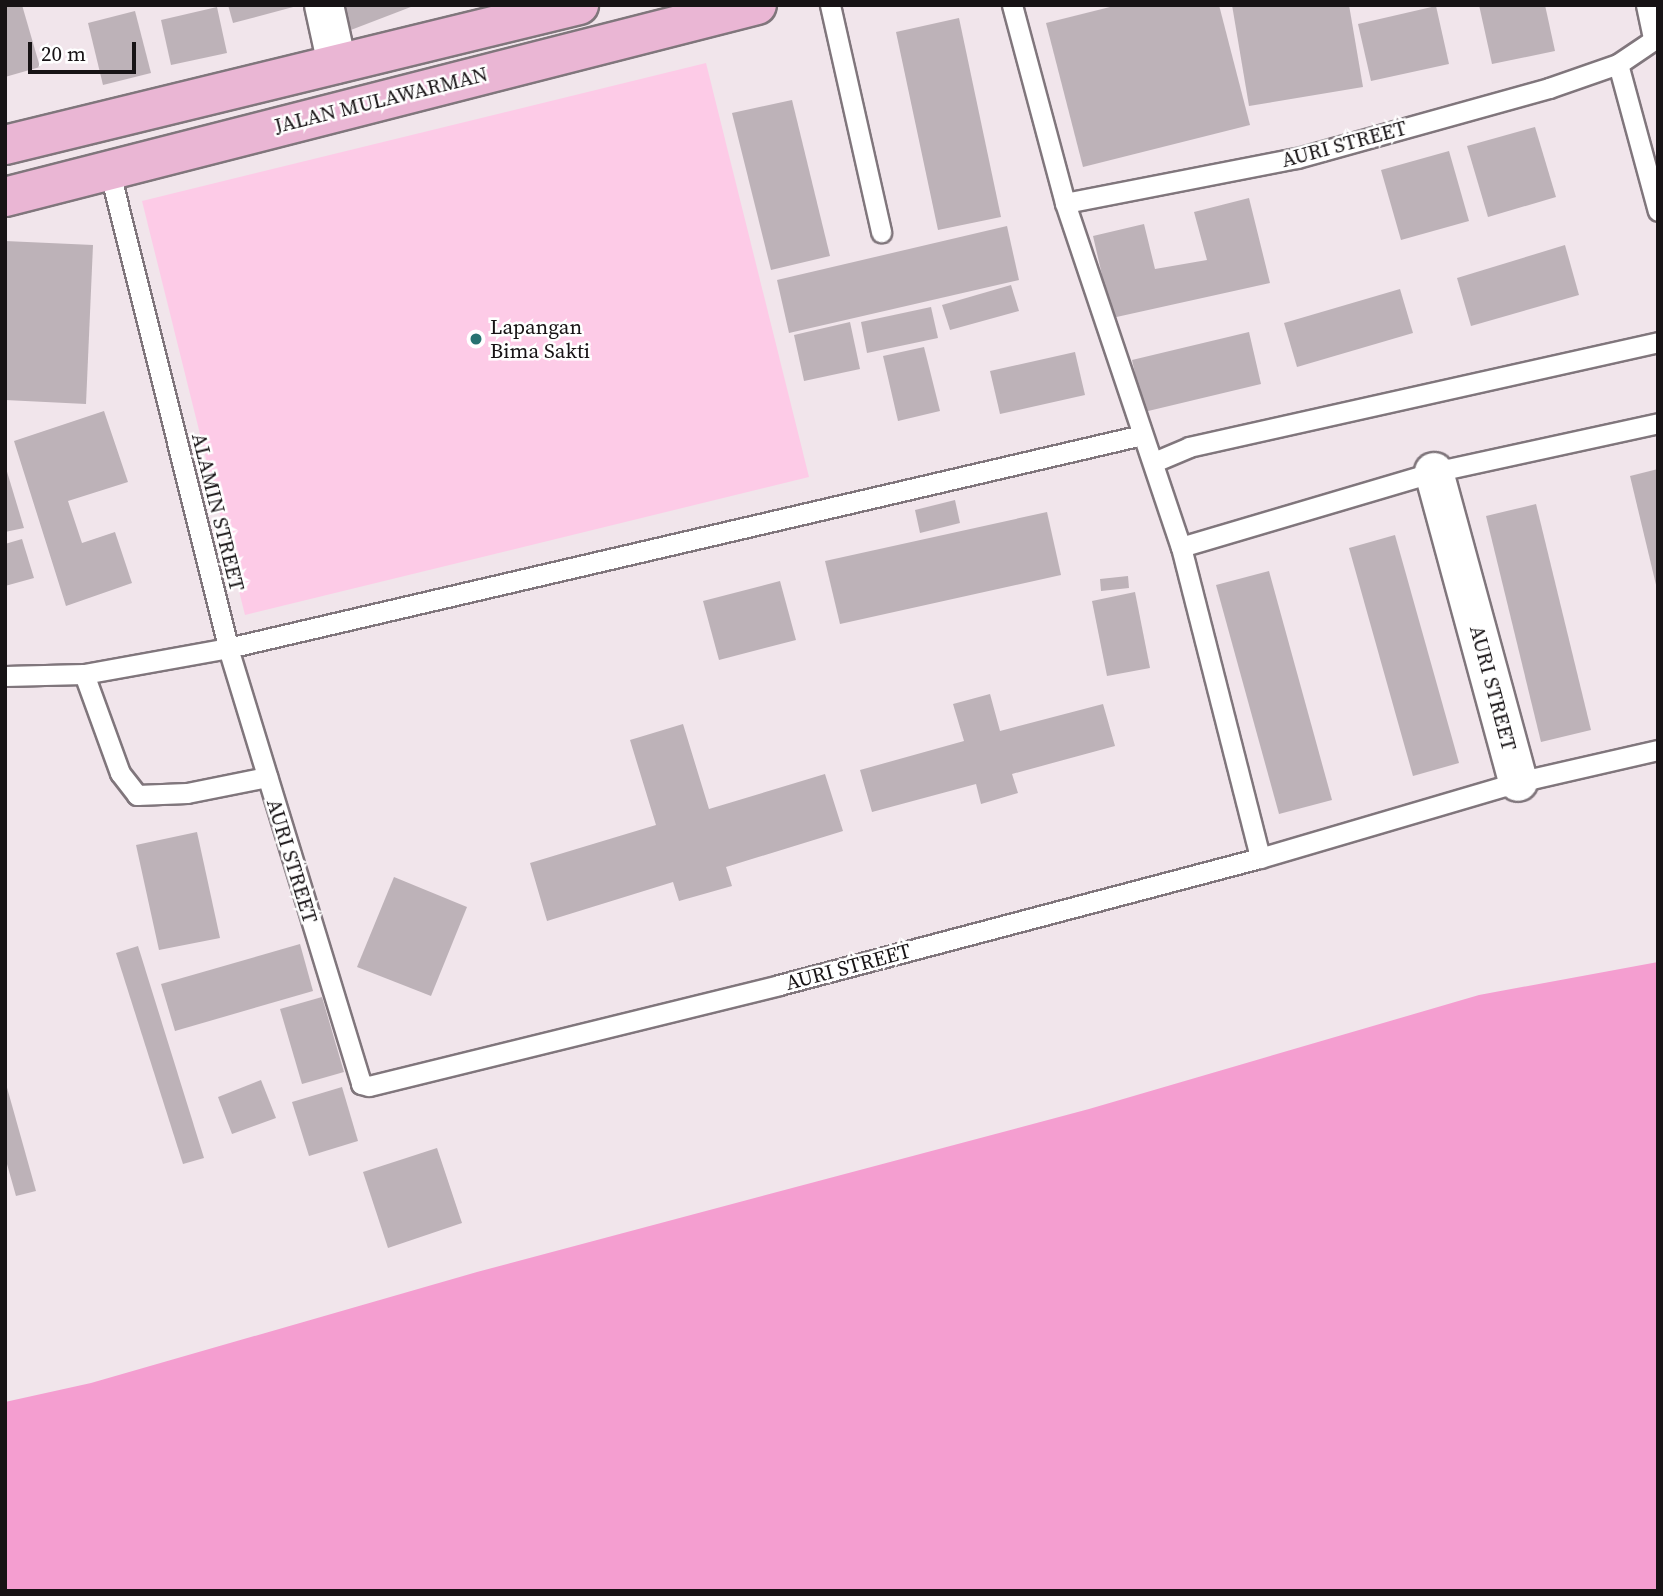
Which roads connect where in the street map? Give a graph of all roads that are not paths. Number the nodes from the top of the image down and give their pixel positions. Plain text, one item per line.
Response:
1 (324, 5) edge
2 (579, 5) edge
3 (757, 5) edge
4 (830, 5) edge
5 (1012, 5) edge
6 (1646, 5) edge
7 (1656, 37) edge
8 (337, 64) junction
9 (1618, 64) junction
10 (5, 145) edge
11 (108, 169) junction
12 (5, 197) edge
13 (1065, 203) junction
14 (1658, 211) edge
15 (881, 232) dead end
16 (1658, 342) edge
17 (1658, 424) edge
18 (1142, 435) junction
19 (1154, 462) junction
20 (1434, 472) junction
21 (1181, 547) junction
22 (228, 648) junction
23 (84, 674) junction
24 (5, 676) edge
25 (1658, 750) edge
26 (267, 777) junction
27 (1518, 782) junction
28 (1260, 858) junction

1 - 8 street
2 - 8 highway
3 - 11 highway, JALAN MULAWARMAN
4 - 15 lane
5 - 13 lane
6 - 7 lane
7 - 9 lane, AURI STREET
8 - 10 highway
9 - 13 lane, AURI STREET
9 - 14 lane
11 - 12 highway, JALAN MULAWARMAN
11 - 22 lane, ALAMIN STREET
13 - 18 lane
16 - 19 lane
17 - 20 lane
18 - 19 lane
18 - 22 lane
19 - 21 lane
20 - 21 lane
20 - 27 street, AURI STREET
21 - 28 lane
22 - 23 lane
22 - 26 lane, AURI STREET
23 - 24 lane
23 - 26 lane
25 - 27 lane, AURI STREET
26 - 28 lane, AURI STREET
27 - 28 lane, AURI STREET

